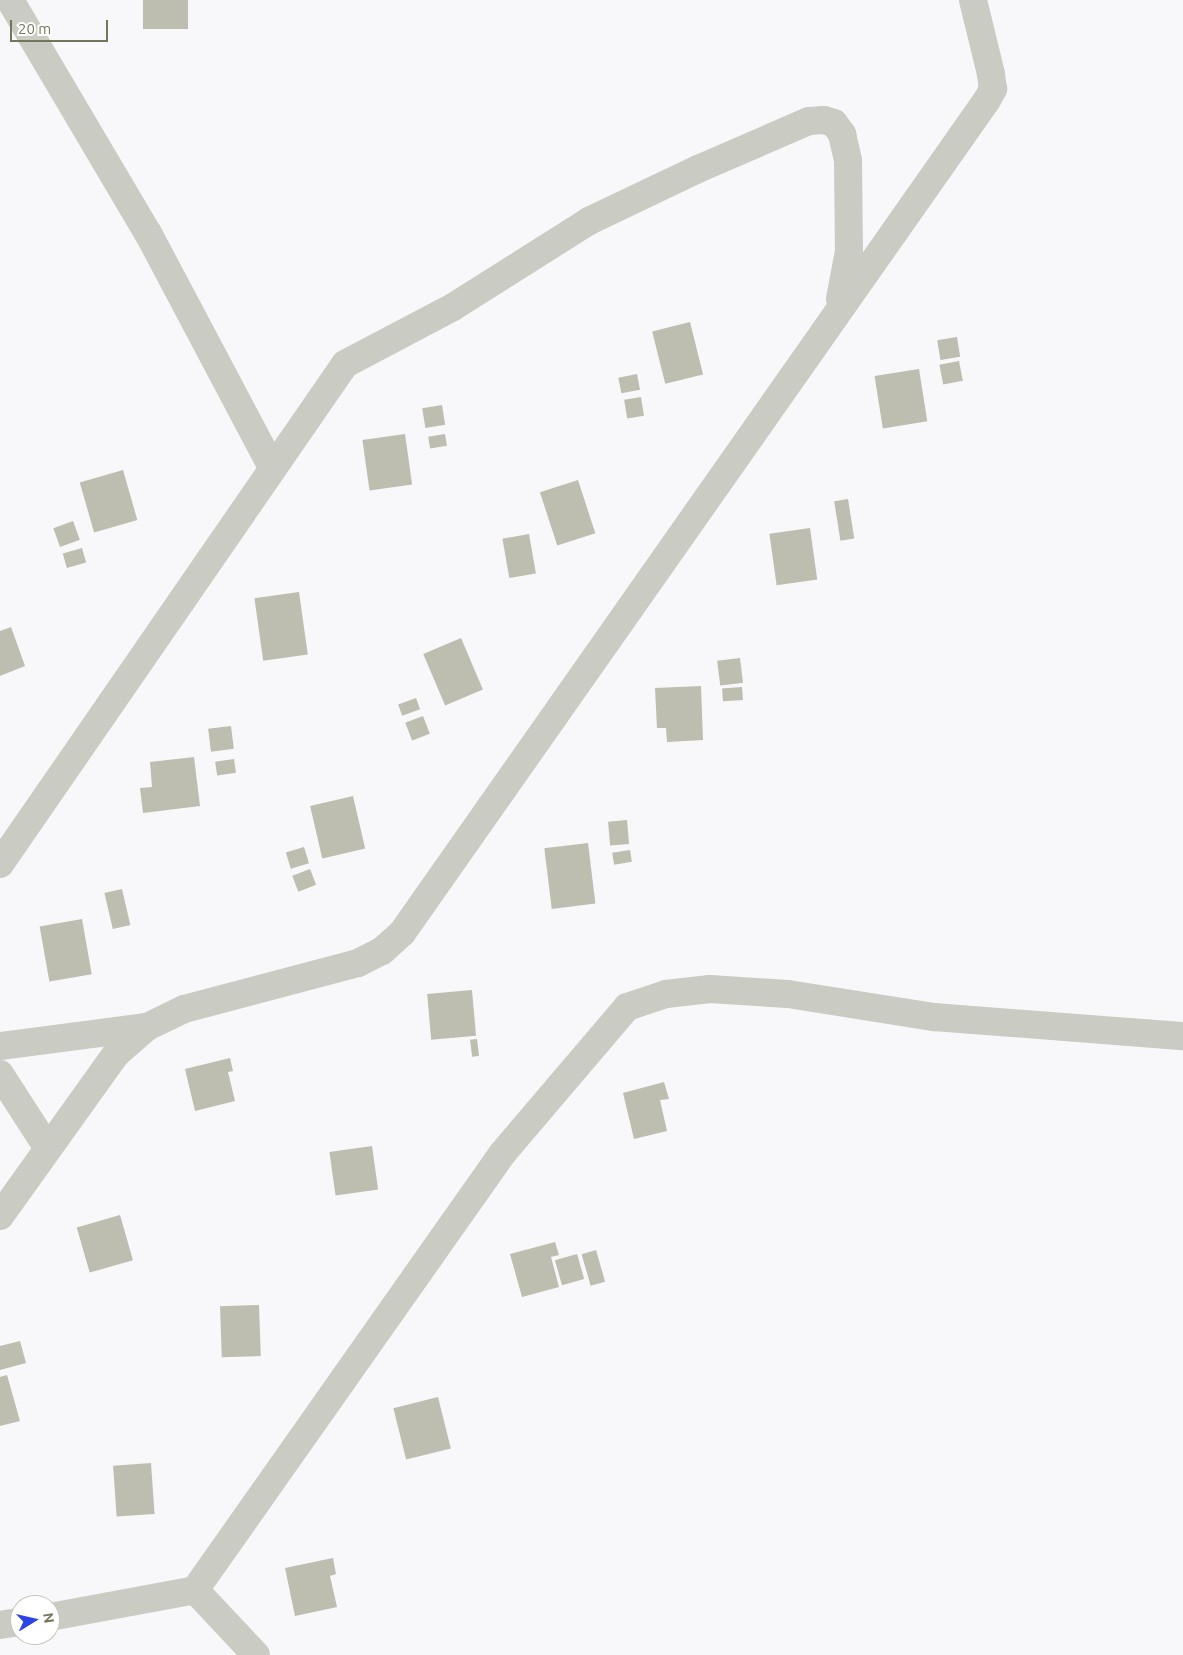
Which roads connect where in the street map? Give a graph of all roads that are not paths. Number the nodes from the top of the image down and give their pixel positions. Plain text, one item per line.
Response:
1 (10, 0) edge
2 (973, 0) edge
3 (838, 308) junction
4 (272, 467) junction
5 (0, 864) edge
6 (147, 1027) junction
7 (1183, 1036) edge
8 (0, 1046) edge
9 (0, 1074) edge
10 (48, 1147) junction
11 (0, 1216) edge
12 (195, 1590) junction
13 (60, 1615) edge
14 (256, 1655) edge

1 - 4 street
2 - 3 street
3 - 4 street
3 - 6 street
4 - 5 street
6 - 8 street
6 - 10 street
7 - 12 street
9 - 10 street
10 - 11 street
12 - 13 street
12 - 14 street

